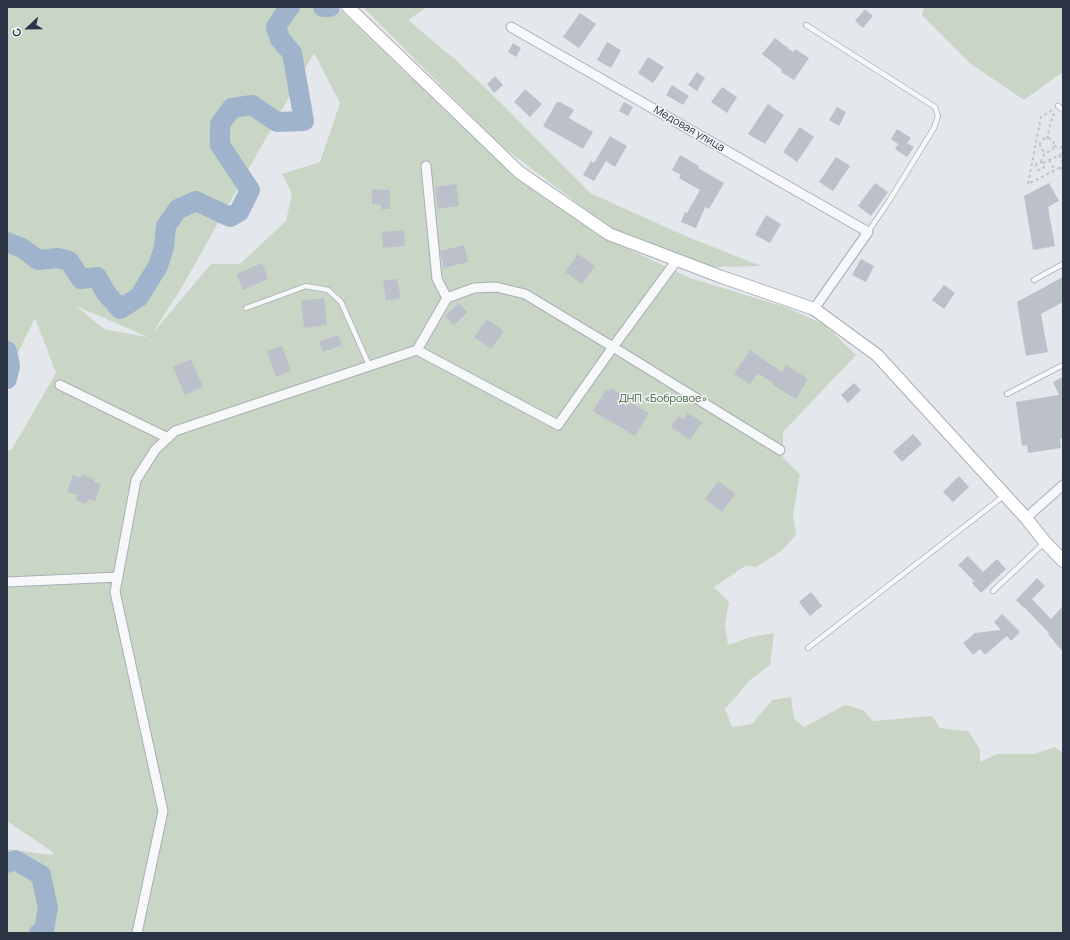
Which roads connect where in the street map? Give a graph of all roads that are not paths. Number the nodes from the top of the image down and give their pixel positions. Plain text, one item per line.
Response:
1 (348, 7) edge
2 (806, 25) dead end
3 (511, 26) dead end
4 (1058, 106) road end
5 (1063, 110) edge
6 (426, 166) dead end
7 (868, 232) junction
8 (677, 260) junction
9 (1063, 264) edge
10 (1034, 280) dead end
11 (446, 298) junction
12 (246, 308) dead end
13 (814, 309) junction
14 (613, 346) junction
15 (417, 350) junction
16 (369, 365) junction
17 (1063, 365) edge
18 (60, 385) dead end
19 (1007, 394) dead end
20 (168, 438) junction
21 (780, 450) dead end
22 (1063, 484) edge
23 (1005, 496) junction
24 (1026, 518) junction
25 (1045, 542) junction
26 (1063, 560) edge
27 (118, 577) junction
28 (7, 582) edge
29 (993, 590) dead end
30 (808, 648) dead end
31 (137, 933) edge

1 - 8 main road
2 - 7 lane
3 - 7 street, Медовая улица
4 - 5 lane
6 - 11 street
7 - 13 street
8 - 13 main road
8 - 14 street
9 - 10 lane
11 - 14 street
11 - 15 street
12 - 16 lane
13 - 23 main road
14 - 15 street
14 - 21 street
15 - 16 street
16 - 20 street
17 - 19 lane
18 - 20 street
20 - 27 street
22 - 24 street
23 - 24 main road
23 - 30 lane
24 - 25 main road
25 - 26 main road
25 - 29 lane
27 - 28 street
27 - 31 street

